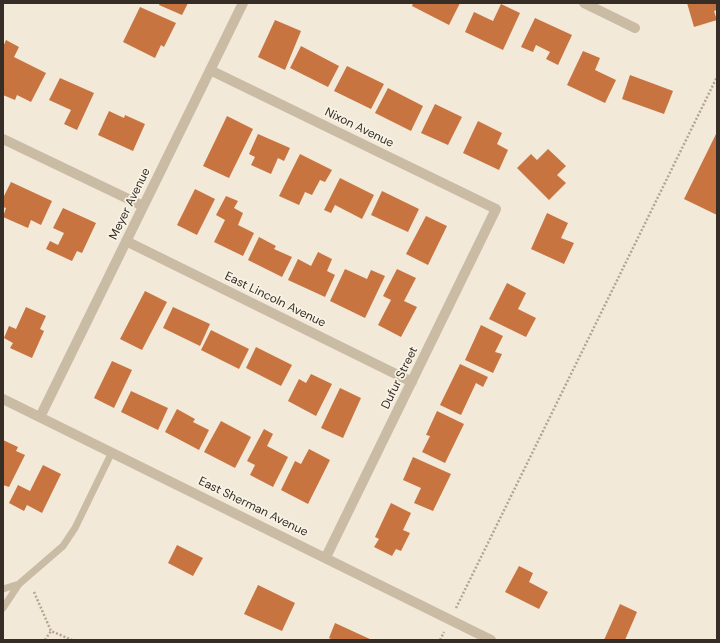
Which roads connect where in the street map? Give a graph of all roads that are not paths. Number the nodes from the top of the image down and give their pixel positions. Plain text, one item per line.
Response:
1 (243, 3) edge
2 (584, 3) edge
3 (635, 28) dead end
4 (210, 70) junction
5 (3, 139) edge
6 (143, 206) junction
7 (496, 209) joint
8 (126, 241) junction
9 (412, 382) junction
10 (3, 399) edge
11 (40, 417) junction
12 (112, 452) junction
13 (326, 557) junction
14 (19, 584) junction
15 (3, 589) edge
16 (3, 608) edge
17 (492, 640) edge

1 - 4 street, Meyer Avenue
2 - 3 street
4 - 6 street, Meyer Avenue
4 - 7 street, Nixon Avenue
5 - 6 street
6 - 8 street, Meyer Avenue
7 - 9 street, Dufur Street
8 - 9 street, East Lincoln Avenue
8 - 11 street, Meyer Avenue
9 - 13 street, Dufur Street
10 - 11 street, East Sherman Avenue
11 - 12 street, East Sherman Avenue
12 - 13 street, East Sherman Avenue
12 - 14 lane
13 - 17 street, East Sherman Avenue
14 - 15 lane
14 - 16 lane

